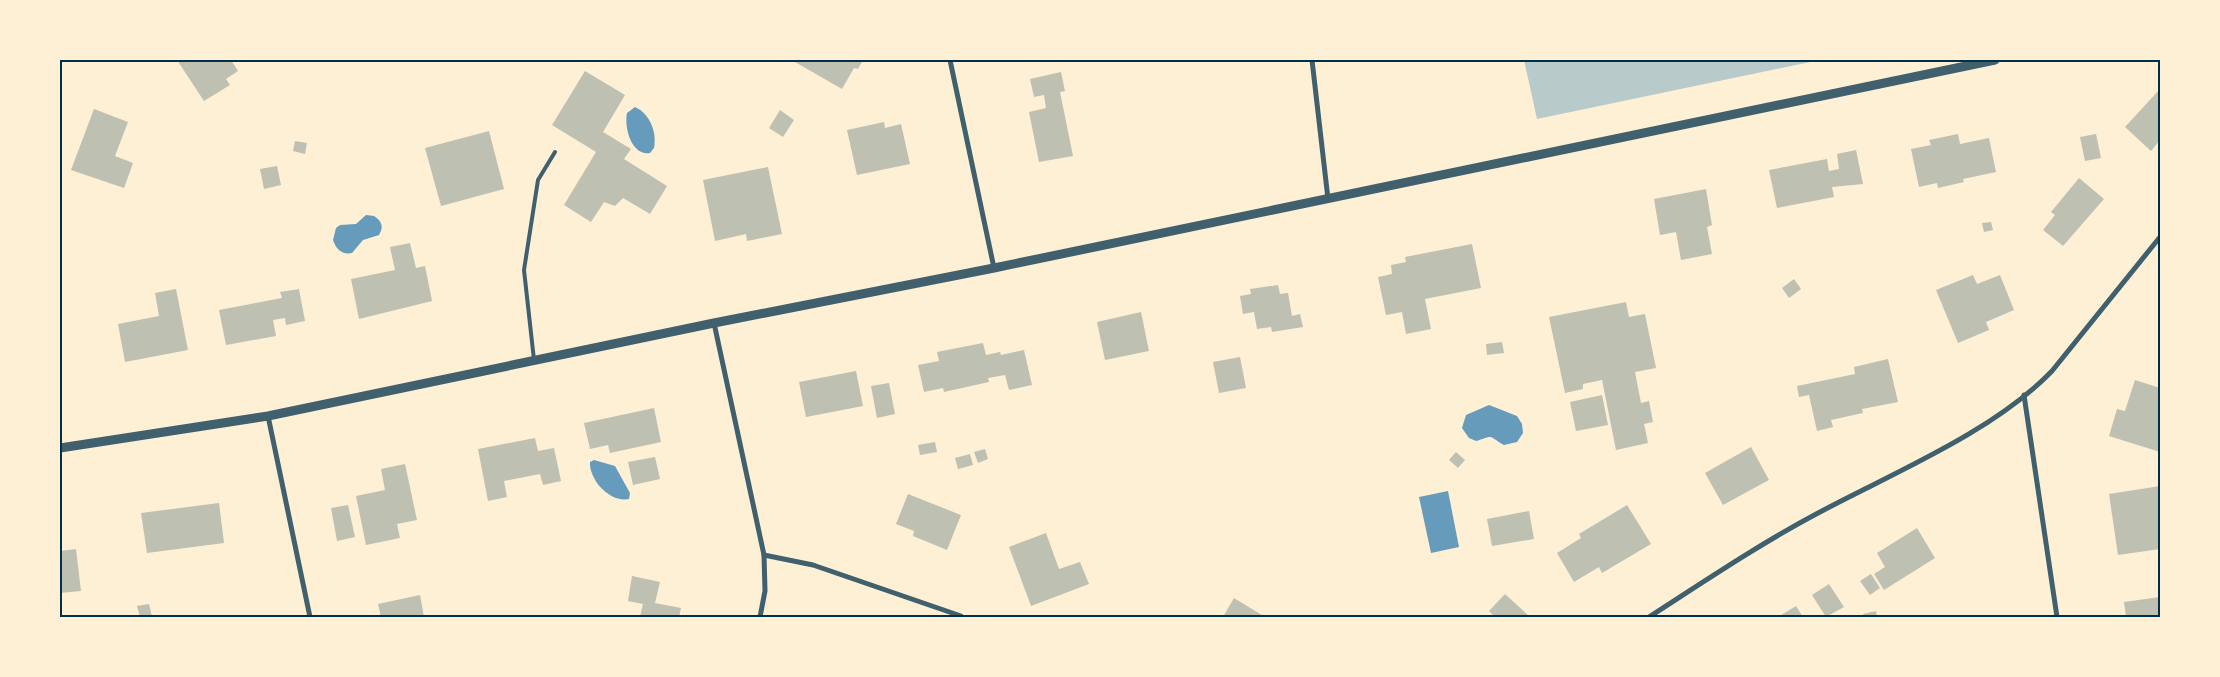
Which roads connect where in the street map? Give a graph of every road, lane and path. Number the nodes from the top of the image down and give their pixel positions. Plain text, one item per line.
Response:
1 (950, 60) edge
2 (1312, 60) edge
3 (1995, 60) edge
4 (1973, 62) edge
5 (555, 152) dead end
6 (1328, 199) junction
7 (2160, 237) edge
8 (994, 268) junction
9 (714, 323) junction
10 (534, 360) junction
11 (2024, 395) junction
12 (268, 416) junction
13 (60, 448) edge
14 (764, 555) junction
15 (1659, 615) edge
16 (961, 616) edge
17 (310, 617) edge
18 (760, 617) edge
19 (1649, 617) edge
20 (2057, 617) edge

1 - 8 street
2 - 6 street
3 - 4 street
4 - 6 street
5 - 10 lane
6 - 8 street
7 - 11 street
8 - 9 street
9 - 10 street
9 - 14 street
10 - 12 street
11 - 15 street
11 - 20 street
12 - 13 street
12 - 17 street
14 - 16 street
14 - 18 street
15 - 19 street

